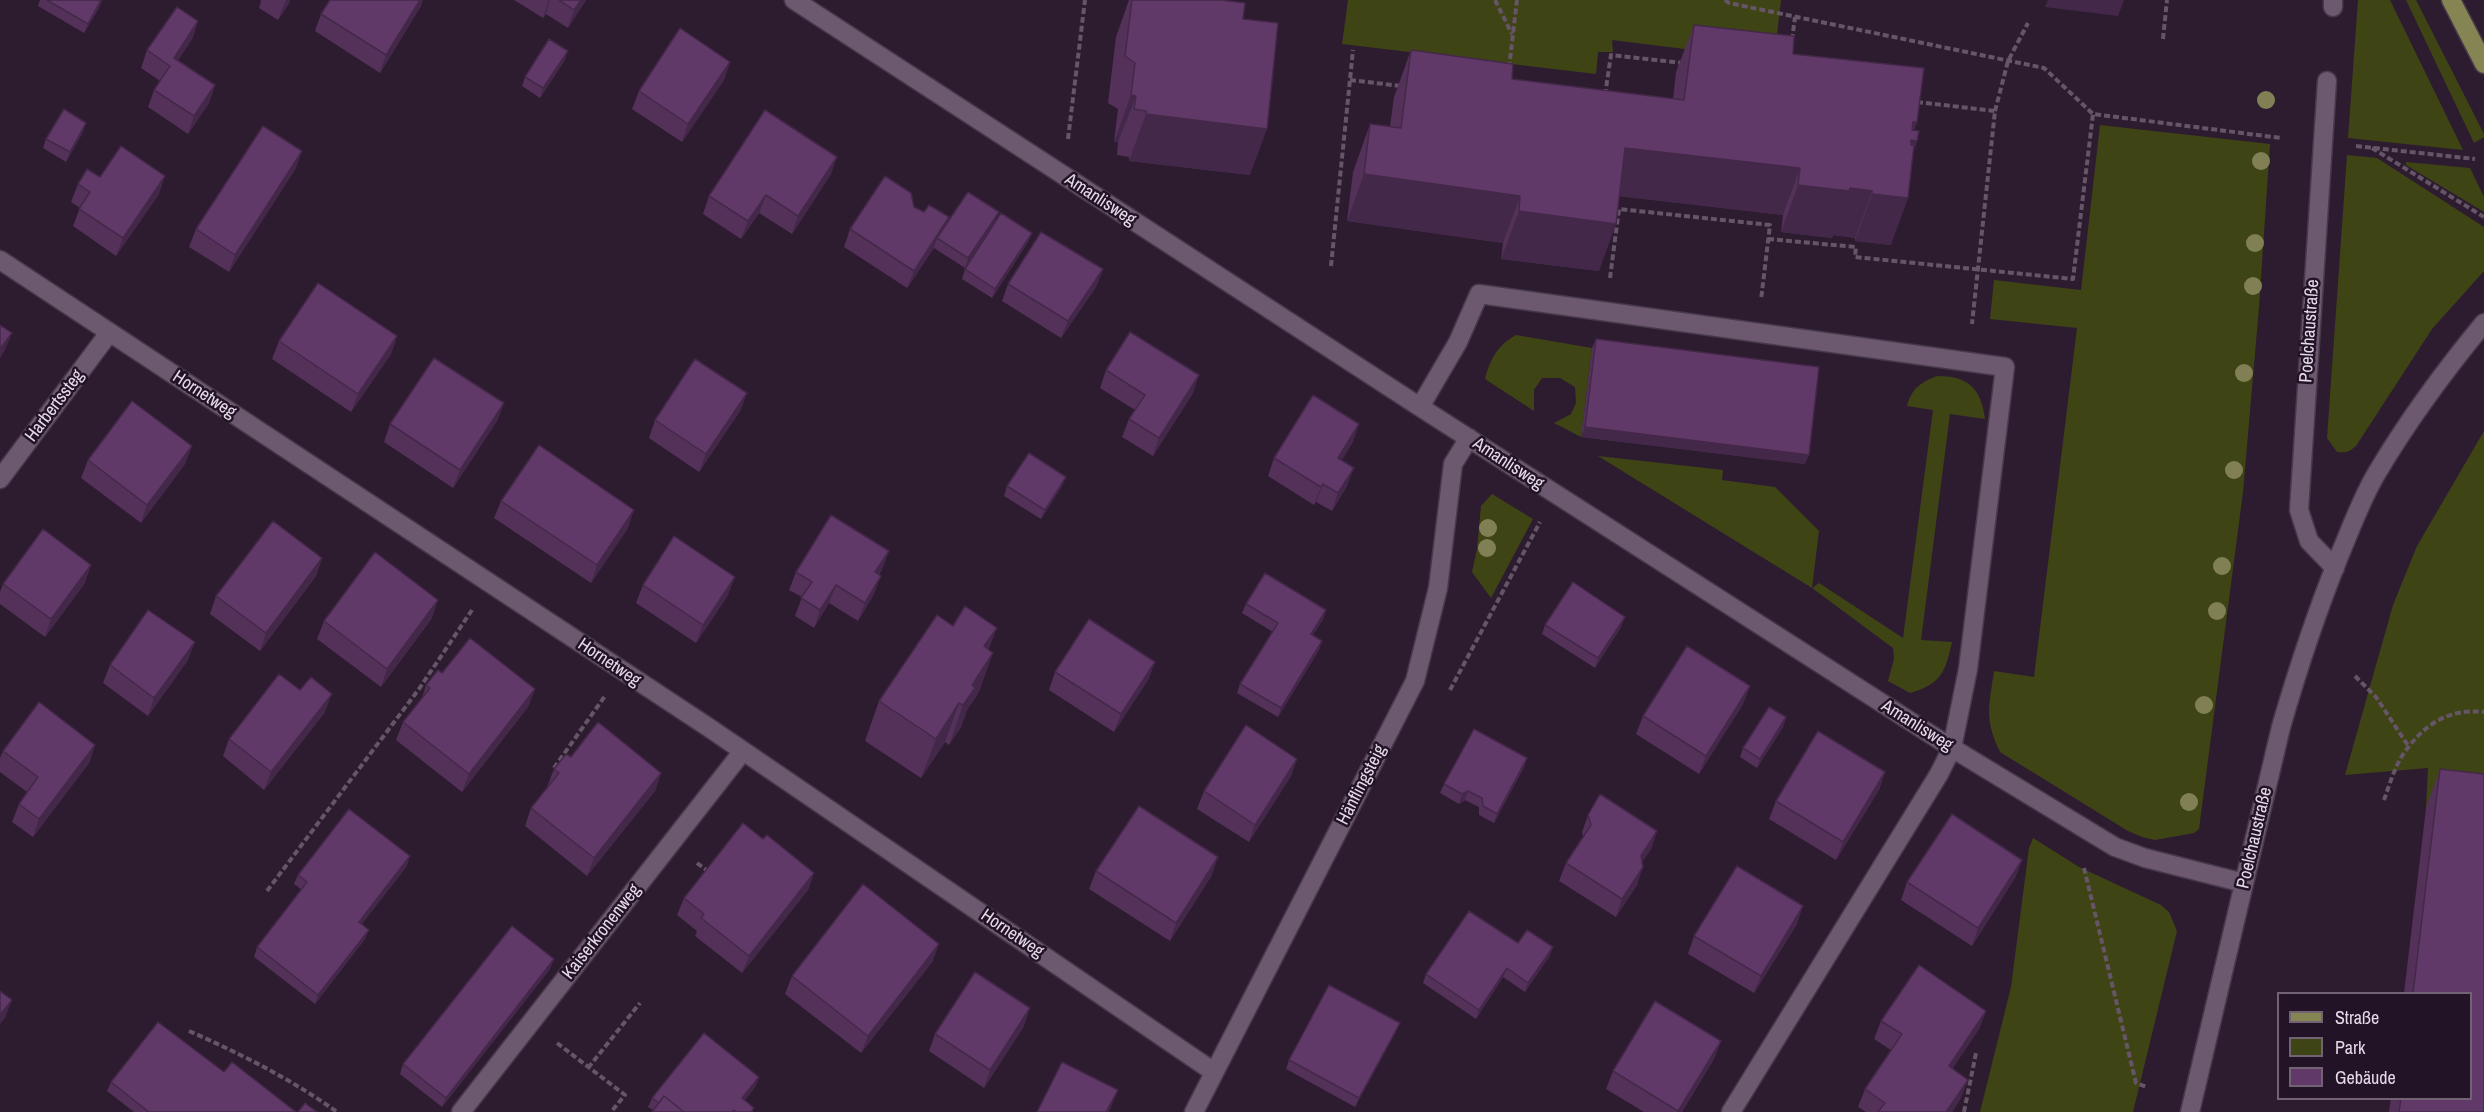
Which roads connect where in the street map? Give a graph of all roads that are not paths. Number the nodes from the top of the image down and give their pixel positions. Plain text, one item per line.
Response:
1 (794, 0) edge
2 (2451, 0) edge
3 (2484, 64) edge
4 (2327, 81) dead end
5 (0, 260) edge
6 (2484, 323) edge
7 (109, 333) junction
8 (1420, 407) junction
9 (1469, 438) junction
10 (0, 479) edge
11 (2335, 568) junction
12 (1952, 748) junction
13 (743, 751) junction
14 (2244, 883) junction
15 (1215, 1072) junction
16 (461, 1112) edge
17 (1194, 1112) edge
18 (1731, 1112) edge
19 (2190, 1112) edge

1 - 8 street, Amanlisweg
2 - 3 main road
4 - 11 street, Poelchaustraße
5 - 7 street, Hornetweg
6 - 11 street, Poelchaustraße
7 - 10 street, Harbertssteg
7 - 13 street, Hornetweg
8 - 9 street, Amanlisweg
8 - 12 street
9 - 12 street, Amanlisweg
9 - 15 street, Hänflingsteig
11 - 14 street, Poelchaustraße
12 - 14 street, Amanlisweg
12 - 18 street
13 - 15 street, Hornetweg
13 - 16 street, Kaiserkronenweg
14 - 19 street, Poelchaustraße
15 - 17 street, Hänflingsteig

